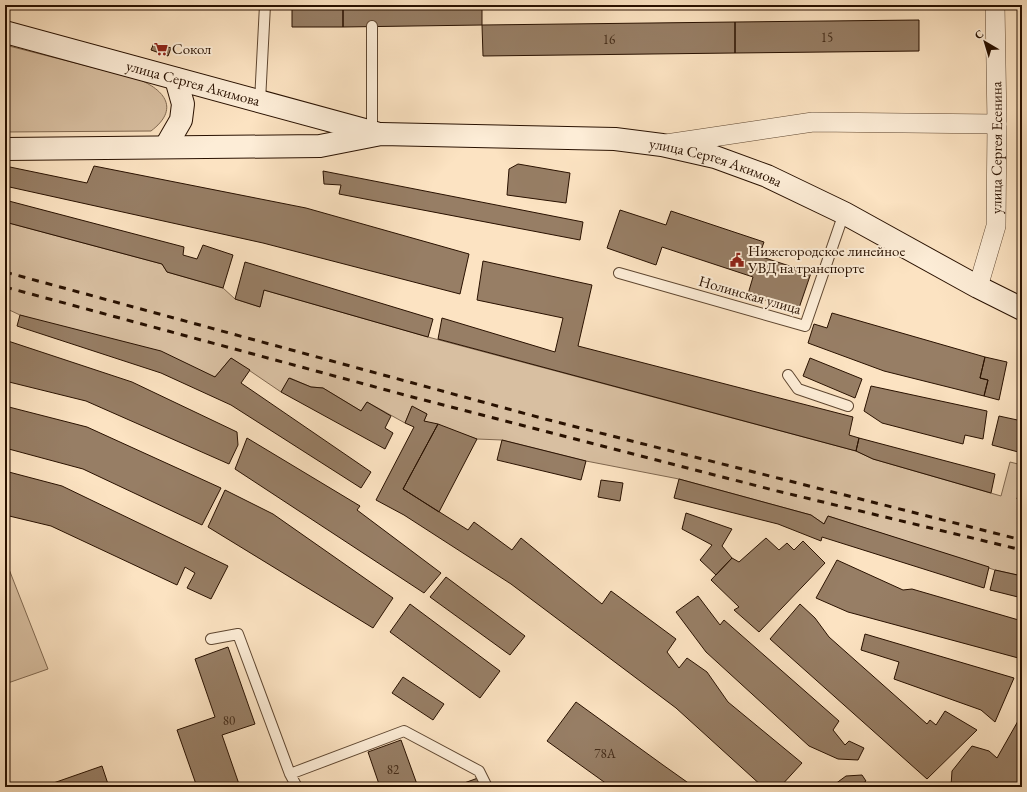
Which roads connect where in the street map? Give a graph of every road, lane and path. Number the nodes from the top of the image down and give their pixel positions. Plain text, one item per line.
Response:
1 (265, 5) edge
2 (995, 5) edge
3 (372, 26) dead end
4 (5, 32) edge
5 (176, 79) junction
6 (260, 101) junction
7 (997, 124) junction
8 (377, 133) junction
9 (662, 145) junction
10 (166, 146) junction
11 (5, 149) edge
12 (844, 213) junction
13 (619, 273) dead end
14 (978, 287) junction
15 (1021, 308) edge
16 (788, 375) dead end
17 (848, 406) dead end
18 (211, 639) dead end
19 (290, 774) junction
20 (297, 787) edge
21 (487, 787) edge

1 - 6 lane
2 - 7 street, улица Сергея Есенина
3 - 8 lane
4 - 5 main road, улица Сергея Акимова
5 - 6 main road, улица Сергея Акимова
5 - 10 main road
6 - 8 main road, улица Сергея Акимова
7 - 9 street
7 - 14 street, улица Сергея Есенина
8 - 9 main road, улица Сергея Акимова
8 - 10 main road, улица Сергея Акимова
9 - 12 main road, улица Сергея Акимова
10 - 11 main road, улица Сергея Акимова
12 - 13 lane, Нолинская улица
12 - 14 main road, улица Сергея Акимова
14 - 15 main road, улица Сергея Акимова
16 - 17 lane
18 - 19 lane
19 - 20 lane
19 - 21 lane

